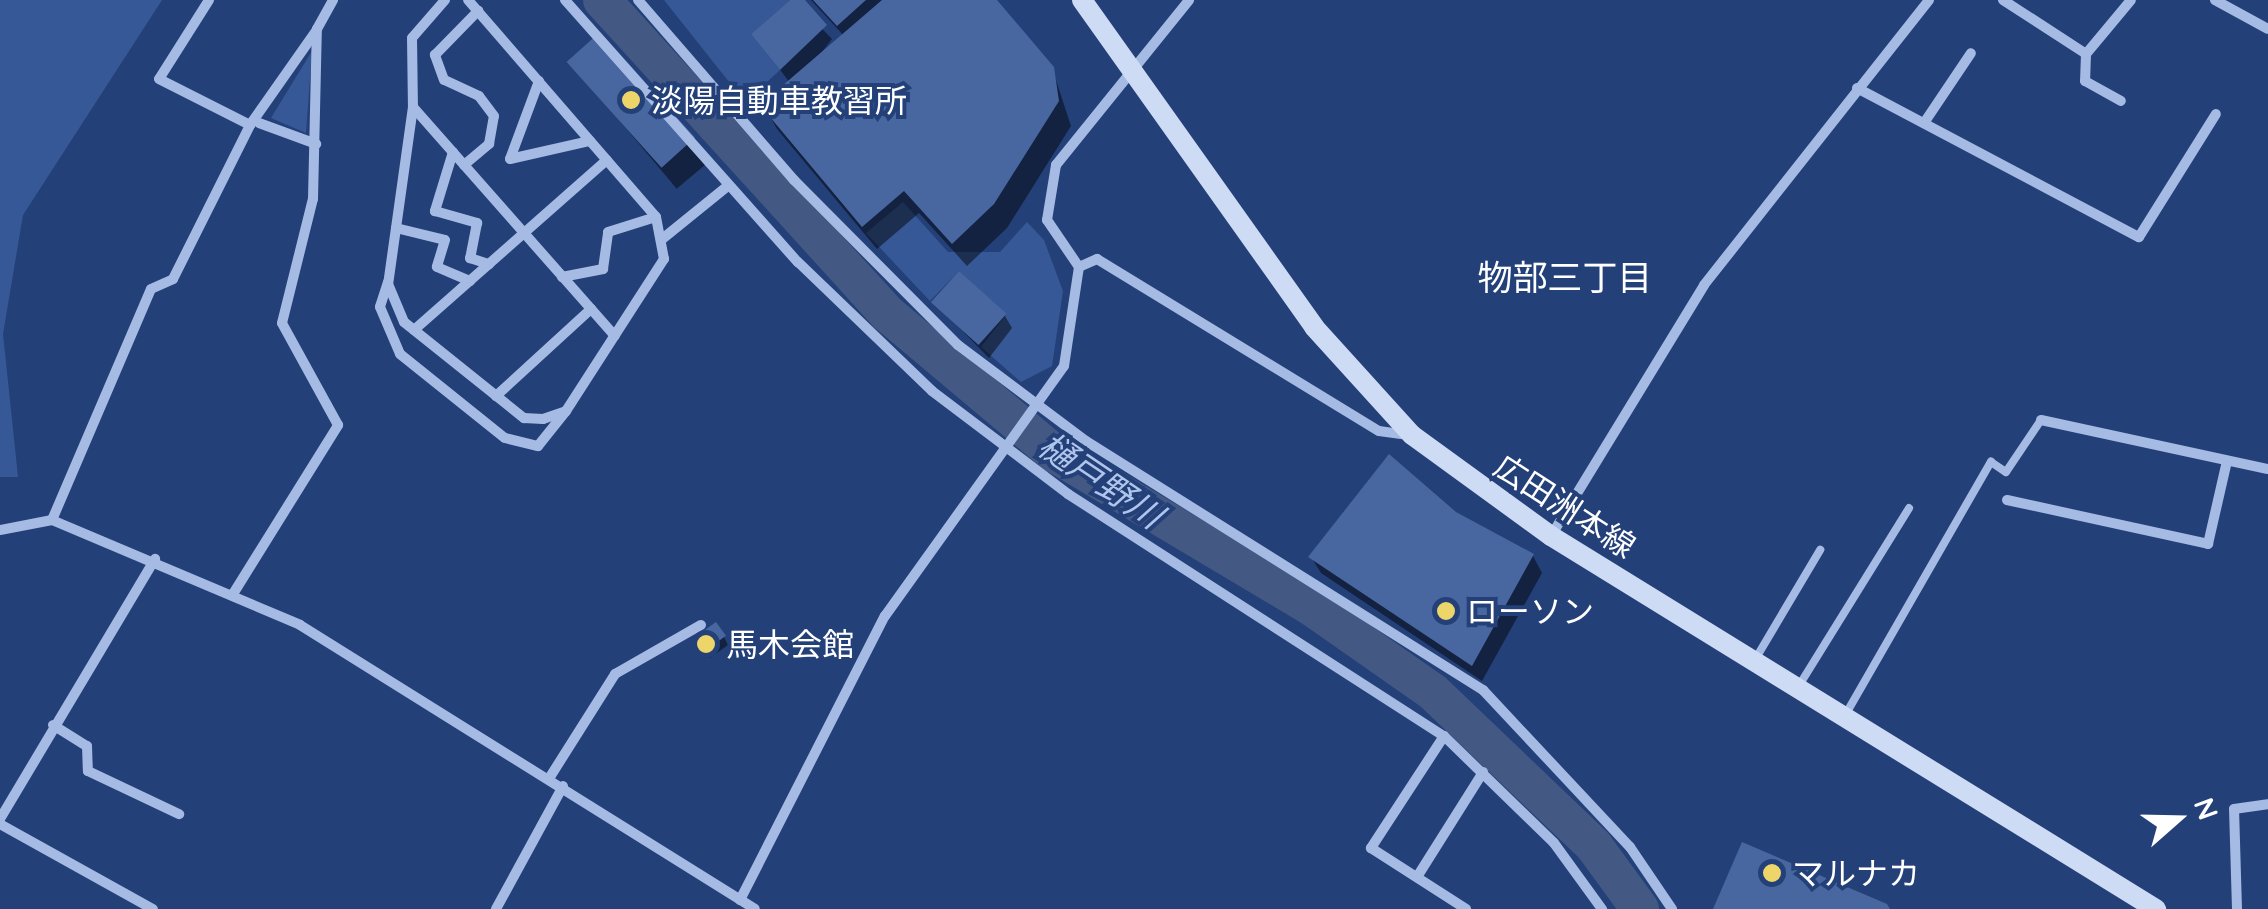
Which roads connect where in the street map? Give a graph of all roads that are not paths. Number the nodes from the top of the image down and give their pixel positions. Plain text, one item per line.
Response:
1 (209, 0) edge
2 (334, 0) edge
3 (444, 0) edge
4 (468, 0) edge
5 (565, 0) edge
6 (638, 0) edge
7 (1082, 0) edge
8 (1189, 0) edge
9 (1929, 0) edge
10 (2003, 0) edge
11 (2131, 0) edge
12 (2216, 0) edge
13 (478, 11) junction
14 (317, 29) junction
15 (2268, 30) edge
16 (1972, 53) dead end
17 (2086, 54) junction
18 (1132, 74) junction
19 (539, 81) junction
20 (1857, 88) junction
21 (2122, 101) dead end
22 (413, 107) junction
23 (2216, 114) dead end
24 (255, 124) junction
25 (1924, 124) junction
26 (590, 141) junction
27 (316, 144) junction
28 (452, 152) junction
29 (607, 160) junction
30 (464, 165) junction
31 (729, 185) junction
32 (656, 217) junction
33 (396, 228) junction
34 (524, 233) junction
35 (660, 240) junction
36 (489, 264) junction
37 (1079, 267) junction
38 (562, 277) junction
39 (388, 280) junction
40 (470, 280) junction
41 (591, 309) junction
42 (414, 330) junction
43 (614, 336) junction
44 (496, 396) junction
45 (1036, 402) junction
46 (566, 411) junction
47 (2041, 420) joint
48 (1412, 436) junction
49 (1002, 450) junction
50 (2227, 461) junction
51 (2268, 470) edge
52 (2007, 500) dead end
53 (1910, 508) dead end
54 (52, 520) junction
55 (0, 530) edge
56 (1551, 536) junction
57 (1820, 550) dead end
58 (155, 559) junction
59 (233, 594) junction
60 (701, 625) dead end
61 (1756, 658) junction
62 (1800, 684) junction
63 (1847, 712) junction
64 (53, 726) junction
65 (1444, 736) junction
66 (1483, 772) junction
67 (550, 777) junction
68 (563, 786) junction
69 (2268, 804) edge
70 (180, 814) dead end
71 (0, 821) edge
72 (1416, 877) junction
73 (740, 900) junction
74 (153, 909) edge
75 (496, 909) edge
76 (755, 909) edge
77 (1466, 909) edge
78 (1602, 909) edge
79 (1672, 909) edge
80 (2156, 909) edge
81 (2237, 909) edge

1 - 24 street
2 - 14 street
3 - 22 street
4 - 13 street
5 - 31 street
6 - 45 street
7 - 18 main road, 広田洲本線
8 - 18 street
9 - 20 street
10 - 17 street
11 - 17 street
12 - 15 street
13 - 19 street
13 - 30 street
14 - 24 street
14 - 27 street
16 - 25 street
17 - 21 street
18 - 37 street
18 - 48 main road, 広田洲本線
19 - 26 street
19 - 26 street
20 - 25 street
20 - 56 street
22 - 28 street
22 - 33 street
23 - 25 street
24 - 27 street
24 - 54 street
26 - 29 street
27 - 59 street
28 - 30 street
28 - 36 street
29 - 32 street
29 - 34 street
30 - 34 street
31 - 35 street
31 - 49 street
32 - 35 street
32 - 38 street
33 - 39 street
33 - 40 street
34 - 36 street
34 - 38 street
35 - 43 street
36 - 40 street
37 - 45 street
37 - 48 street
38 - 41 street
39 - 42 street
39 - 46 street
40 - 42 street
41 - 43 street
41 - 44 street
42 - 44 street
43 - 46 street
44 - 46 street
45 - 49 street
45 - 79 street
47 - 50 street
47 - 63 lane
48 - 56 main road, 広田洲本線
49 - 65 street
49 - 73 street
50 - 51 street
50 - 52 street
53 - 62 lane
54 - 55 street
54 - 58 street
56 - 61 main road, 広田洲本線
57 - 61 lane
58 - 59 street
58 - 64 street
59 - 67 street
60 - 67 street
61 - 62 main road, 広田洲本線
62 - 63 main road, 広田洲本線
63 - 80 main road, 広田洲本線
64 - 70 street
64 - 71 street
65 - 66 street
65 - 72 street
66 - 72 street
66 - 78 street
67 - 68 street
68 - 73 street
68 - 75 street
69 - 81 street
71 - 74 street
72 - 77 street
73 - 76 street

